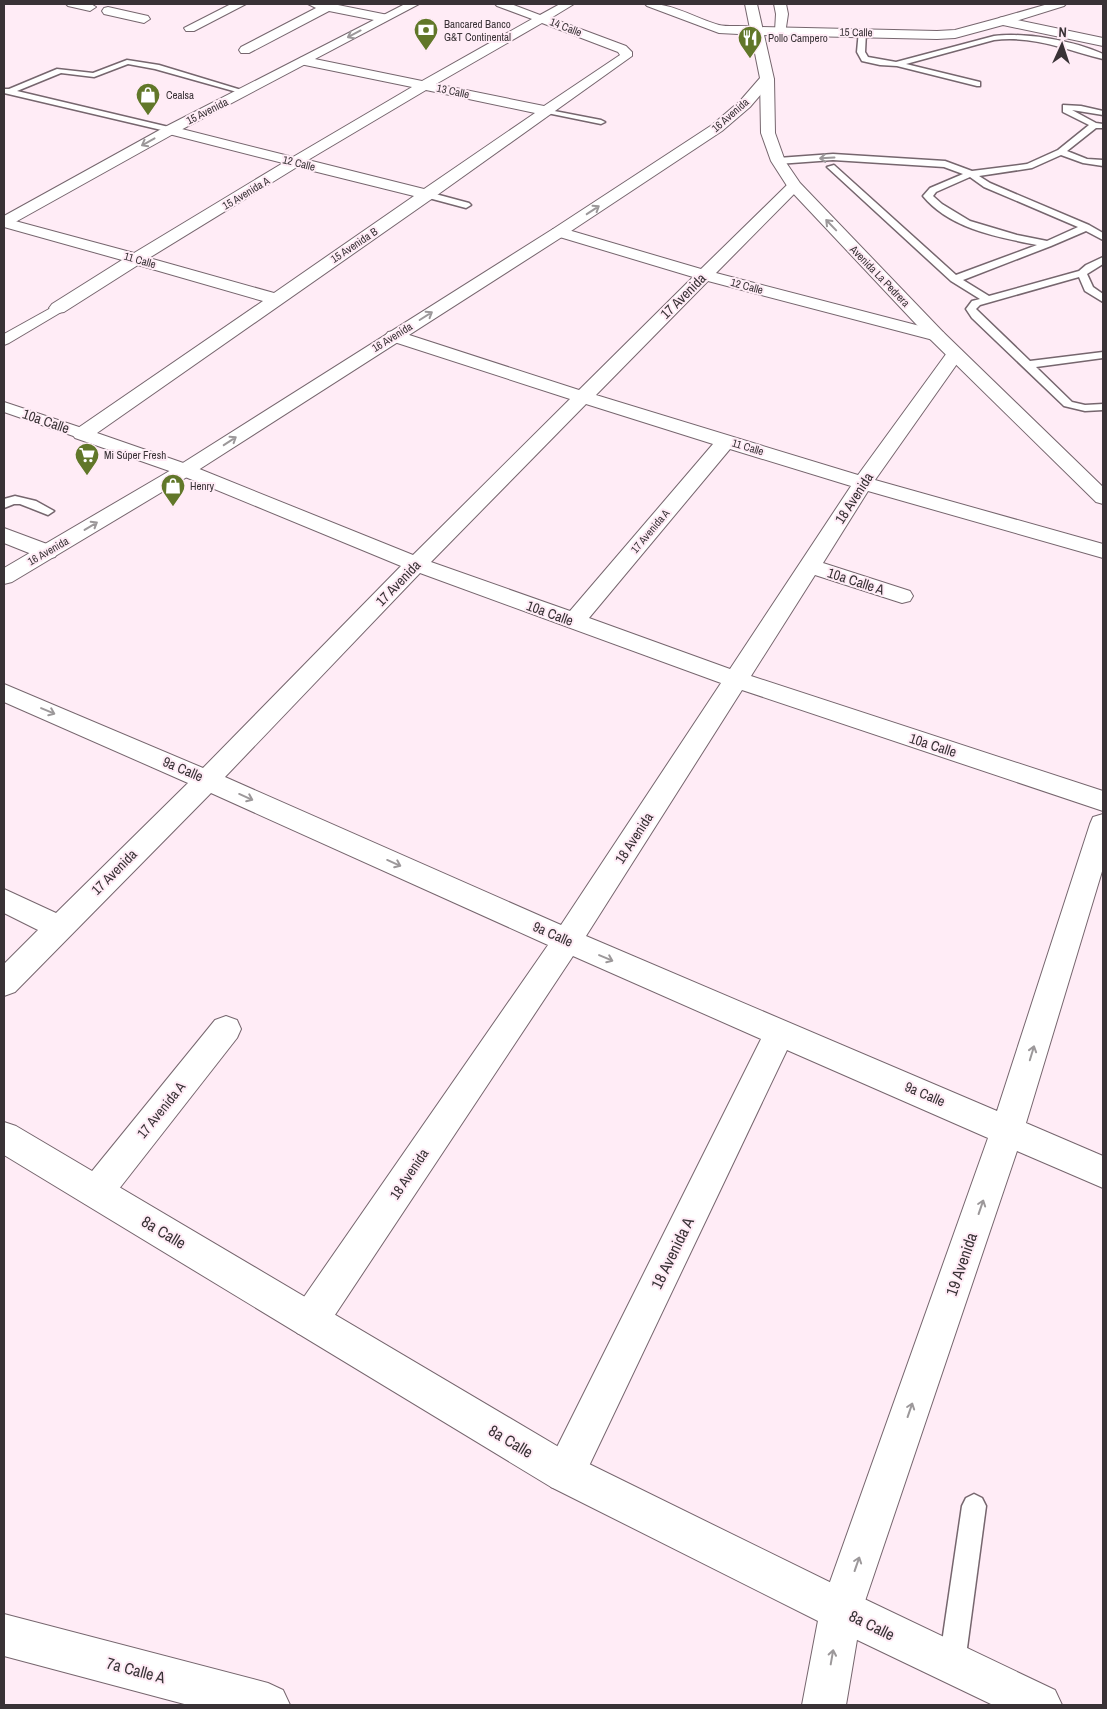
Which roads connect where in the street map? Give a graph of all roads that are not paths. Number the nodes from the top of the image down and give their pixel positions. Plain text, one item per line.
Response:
1 (72, 4) edge
2 (240, 4) edge
3 (312, 4) edge
4 (413, 4) edge
5 (500, 4) edge
6 (568, 4) edge
7 (651, 4) edge
8 (751, 4) edge
9 (780, 4) edge
10 (1060, 4) edge
11 (330, 5) edge
12 (90, 7) dead end
13 (108, 11) dead end
14 (143, 13) dead end
15 (384, 18) junction
16 (542, 18) junction
17 (1003, 21) junction
18 (174, 25) dead end
19 (190, 28) junction
20 (781, 30) junction
21 (758, 31) junction
22 (210, 32) dead end
23 (862, 32) junction
24 (1103, 42) edge
25 (244, 44) dead end
26 (626, 56) joint
27 (1103, 56) edge
28 (305, 61) junction
29 (896, 64) junction
30 (767, 79) junction
31 (977, 84) dead end
32 (423, 85) junction
33 (7, 92) edge
34 (244, 92) junction
35 (548, 111) junction
36 (1103, 113) edge
37 (600, 122) dead end
38 (1099, 126) edge
39 (170, 130) junction
40 (1061, 152) junction
41 (893, 161) junction
42 (297, 162) junction
43 (1103, 163) edge
44 (831, 167) junction
45 (785, 172) junction
46 (971, 174) junction
47 (428, 195) junction
48 (466, 206) dead end
49 (4, 222) edge
50 (1086, 227) junction
51 (559, 232) junction
52 (1103, 238) edge
53 (1048, 244) junction
54 (135, 259) junction
55 (1103, 260) edge
56 (1082, 273) junction
57 (703, 275) junction
58 (955, 279) junction
59 (276, 299) junction
60 (1103, 299) edge
61 (988, 300) junction
62 (58, 308) joint
63 (394, 336) junction
64 (4, 340) edge
65 (946, 345) junction
66 (1103, 355) edge
67 (1026, 365) junction
68 (582, 397) junction
69 (4, 407) edge
70 (1103, 407) edge
71 (82, 434) junction
72 (726, 440) junction
73 (185, 470) junction
74 (863, 483) junction
75 (1103, 498) edge
76 (4, 504) edge
77 (48, 511) dead end
78 (4, 535) edge
79 (1103, 550) edge
80 (47, 552) junction
81 (416, 564) junction
82 (810, 566) junction
83 (4, 577) edge
84 (902, 596) dead end
85 (574, 621) junction
86 (737, 680) junction
87 (4, 692) edge
88 (207, 780) junction
89 (1103, 801) edge
90 (1103, 824) edge
91 (4, 900) edge
92 (58, 927) junction
93 (567, 940) junction
94 (4, 983) edge
95 (226, 1029) dead end
96 (780, 1033) junction
97 (1008, 1129) junction
98 (4, 1137) edge
99 (1103, 1172) edge
100 (96, 1192) junction
101 (310, 1320) junction
102 (565, 1473) junction
103 (974, 1506) dead end
104 (840, 1610) junction
105 (4, 1635) edge
106 (952, 1663) junction
107 (268, 1705) edge
108 (824, 1705) edge
109 (1040, 1705) edge

1 - 12 street
2 - 19 street
3 - 11 street
4 - 15 street, 15 Avenida
5 - 16 street, 14 Calle
6 - 16 street, 15 Avenida A
7 - 21 street, 15 Calle
8 - 21 street, Avenida La Pedrera
9 - 20 street
10 - 17 street, 15 Calle
11 - 15 street
11 - 25 street
13 - 14 street
15 -> 28 street, 15 Avenida
16 - 26 street, 14 Calle
16 - 32 street, 15 Avenida A
17 - 23 street, 15 Calle
17 - 24 street
18 - 19 street
19 - 22 street
20 - 21 street, 15 Calle
20 - 23 street, 15 Calle
21 - 30 street, Avenida La Pedrera
23 - 29 lane
26 - 35 street, 15 Avenida B
27 - 29 lane
28 - 32 street, 13 Calle
28 - 34 street, 15 Avenida
29 - 31 lane
30 - 45 street, Avenida La Pedrera
51 -> 30 street, 16 Avenida
32 - 35 street, 13 Calle
32 - 42 street, 15 Avenida A
33 - 34 lane
33 - 39 lane
34 - 39 street, 15 Avenida
35 - 37 lane, 13 Calle
35 - 47 street, 15 Avenida B
36 - 38 lane
38 - 40 lane
39 - 42 street, 12 Calle
39 -> 49 street, 15 Avenida
40 - 43 lane
40 - 46 lane
41 - 44 lane
41 -> 45 lane
41 - 46 lane
42 - 47 street, 12 Calle
42 - 54 street, 15 Avenida A
44 - 45 lane
44 - 58 lane
45 - 57 street, 17 Avenida
65 -> 45 street, Avenida La Pedrera
46 - 50 lane
46 - 53 lane
47 - 48 lane
47 - 59 street, 15 Avenida B
49 - 54 street, 11 Calle
50 - 52 lane
50 - 53 lane
51 - 57 street, 12 Calle
63 -> 51 street, 16 Avenida
53 - 58 lane
54 - 59 street, 11 Calle
54 - 62 street, 15 Avenida A
55 - 56 lane
56 - 60 lane
56 - 61 lane
57 - 65 street, 12 Calle
57 - 68 street, 17 Avenida
58 - 61 lane
59 - 71 street, 15 Avenida B
61 - 67 lane
62 - 64 street, 15 Avenida A
63 - 68 street, 11 Calle
73 -> 63 street, 16 Avenida
65 - 74 street, 18 Avenida
65 - 75 street, Avenida La Pedrera
66 - 67 lane
67 - 70 lane
68 - 72 street, 11 Calle
68 - 81 street, 17 Avenida
69 - 71 street, 10a Calle
71 - 73 street, 10a Calle
72 - 74 street, 11 Calle
72 - 85 street, 17 Avenida A
80 -> 73 street, 16 Avenida
73 - 81 street, 10a Calle
74 - 79 street, 11 Calle
74 - 82 street, 18 Avenida
76 - 77 lane
78 - 80 street
80 - 83 street, 16 Avenida
81 - 85 street, 10a Calle
81 - 88 street, 17 Avenida
82 - 84 street, 10a Calle A
82 - 86 street, 18 Avenida
85 - 86 street, 10a Calle
86 - 89 street, 10a Calle
86 - 93 street, 18 Avenida
87 -> 88 street, 9a Calle
88 - 92 street, 17 Avenida
88 -> 93 street, 9a Calle
97 -> 90 street, 19 Avenida
91 - 92 street
92 - 94 street, 17 Avenida
93 -> 96 street, 9a Calle
93 - 101 street, 18 Avenida
95 - 100 street, 17 Avenida A
96 - 97 street, 9a Calle
96 - 102 street, 18 Avenida A
97 - 99 street, 9a Calle
104 -> 97 street, 19 Avenida
98 - 100 street, 8a Calle
100 - 101 street, 8a Calle
101 - 102 street, 8a Calle
102 - 104 street, 8a Calle
103 - 106 lane
104 - 106 street, 8a Calle
108 -> 104 street, 19 Avenida
105 - 107 street, 7a Calle A
106 - 109 street, 8a Calle

